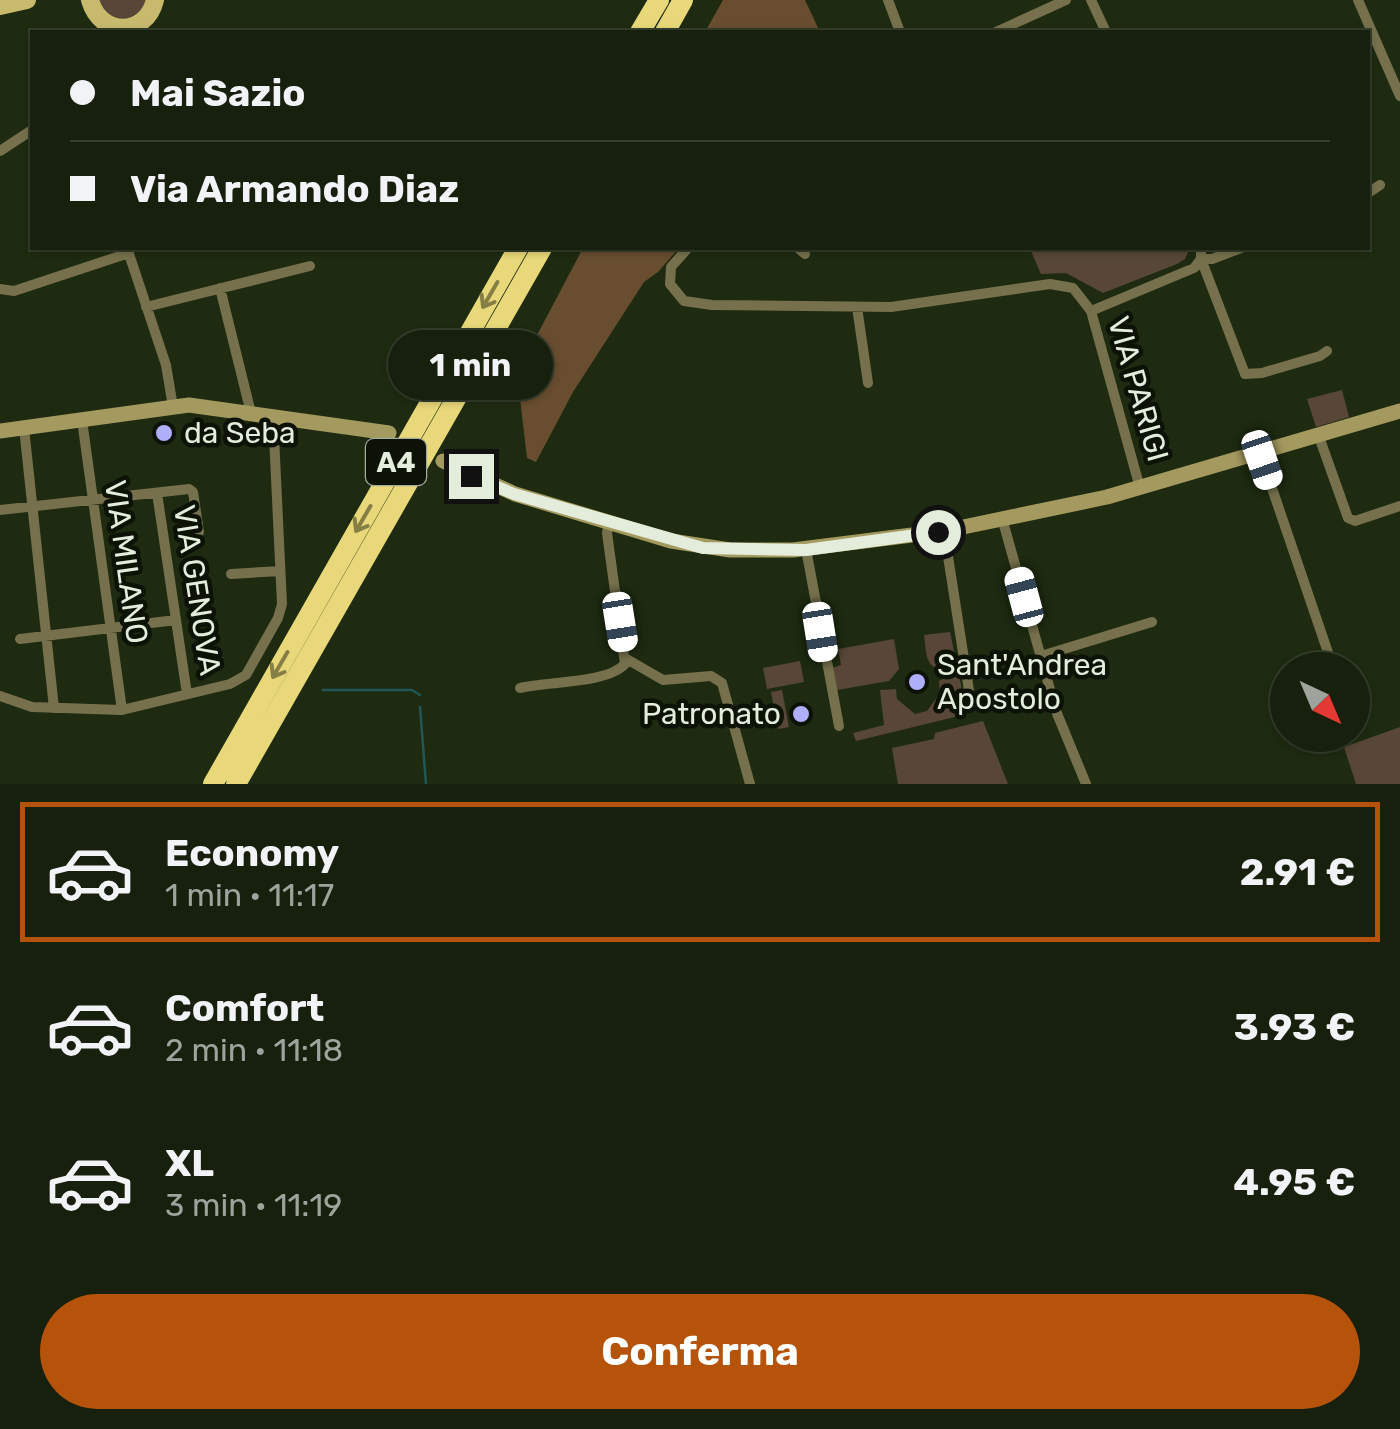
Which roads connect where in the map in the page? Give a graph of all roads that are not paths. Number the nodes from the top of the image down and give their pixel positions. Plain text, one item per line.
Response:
1 (28, 0) edge
2 (90, 0) edge
3 (156, 0) edge
4 (659, 0) edge
5 (683, 0) edge
6 (888, 0) edge
7 (1066, 0) edge
8 (1092, 0) edge
9 (1358, 0) edge
10 (0, 6) edge
11 (118, 30) edge
12 (123, 30) edge
13 (641, 30) edge
14 (666, 30) edge
15 (899, 30) edge
16 (1000, 30) edge
17 (1105, 30) edge
18 (1400, 96) edge
19 (30, 131) edge
20 (0, 151) edge
21 (1380, 185) dead end
22 (1370, 191) edge
23 (128, 250) edge
24 (517, 250) edge
25 (541, 250) edge
26 (686, 250) edge
27 (1236, 250) edge
28 (1201, 253) edge
29 (310, 266) dead end
30 (220, 288) junction
31 (0, 290) edge
32 (856, 307) junction
33 (146, 308) junction
34 (1092, 312) junction
35 (1326, 351) dead end
36 (868, 383) dead end
37 (173, 407) junction
38 (1400, 411) edge
39 (251, 413) junction
40 (273, 415) junction
41 (82, 420) junction
42 (24, 428) junction
43 (0, 431) edge
44 (389, 433) dead end
45 (1318, 434) junction
46 (1260, 453) junction
47 (443, 461) dead end
48 (1140, 488) junction
49 (157, 493) junction
50 (93, 500) junction
51 (32, 506) junction
52 (1400, 506) edge
53 (0, 510) edge
54 (1002, 518) junction
55 (610, 522) junction
56 (944, 531) junction
57 (199, 532) dead end
58 (806, 550) junction
59 (280, 571) junction
60 (231, 574) dead end
61 (176, 620) junction
62 (1152, 622) dead end
63 (111, 628) junction
64 (47, 636) junction
65 (20, 639) dead end
66 (1328, 652) edge
67 (1041, 656) junction
68 (626, 658) junction
69 (520, 688) dead end
70 (188, 694) junction
71 (0, 696) edge
72 (970, 697) dead end
73 (54, 708) junction
74 (122, 710) junction
75 (838, 726) dead end
76 (213, 784) edge
77 (236, 784) edge
78 (750, 784) edge
79 (1086, 784) edge

1 - 10 main road
2 - 11 main road
3 - 12 main road
4 - 13 highway
5 - 14 highway
6 - 15 street
7 - 16 street
8 - 17 street
9 - 18 street
19 - 20 street
21 - 22 street
23 - 31 street
23 - 33 street
24 -> 76 highway, A4
25 - 77 highway, A4
26 - 32 street, VIA PARIGI
27 - 28 street
28 - 34 street
28 - 35 street
29 - 30 street
30 - 33 street
30 - 39 street
32 - 34 street, VIA PARIGI
32 - 36 street
33 - 37 street
34 - 48 street, VIA PARIGI
37 - 39 street
37 - 41 street
38 - 45 street
39 - 40 street
40 - 44 street
40 - 59 street
41 - 42 street
41 - 50 street, VIA MILANO
42 - 43 street
42 - 51 street
45 - 46 street
45 - 52 street
46 - 48 street
46 - 66 street
47 - 55 street
48 - 54 street
49 - 50 street, VIA GENOVA
49 - 57 street, VIA GENOVA
49 - 61 street, VIA GENOVA
50 - 51 street, VIA GENOVA
50 - 63 street, VIA MILANO
51 - 53 street, VIA GENOVA
51 - 64 street
54 - 56 street
54 - 67 street
55 - 58 street
55 - 68 street
56 - 58 street
56 - 72 street
58 - 75 street
59 - 60 street
59 - 70 street
61 - 63 street
61 - 70 street, VIA GENOVA
62 - 67 street
63 - 64 street
63 - 74 street, VIA MILANO
64 - 65 street
64 - 73 street
67 - 79 street
68 - 69 street
68 - 78 street
70 - 74 street
71 - 73 street
73 - 74 street

